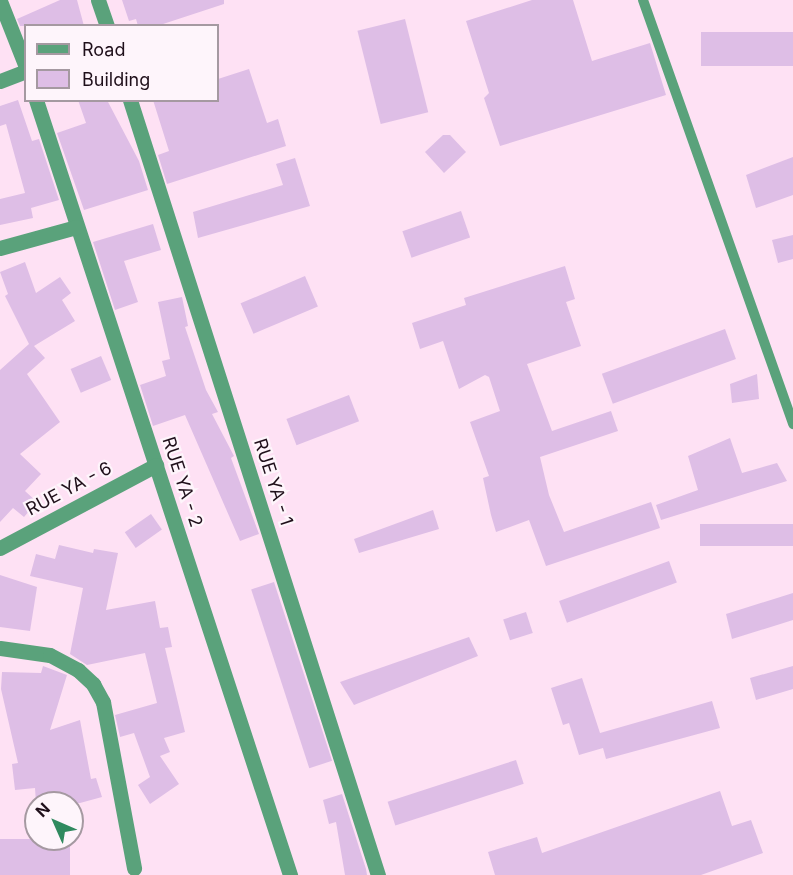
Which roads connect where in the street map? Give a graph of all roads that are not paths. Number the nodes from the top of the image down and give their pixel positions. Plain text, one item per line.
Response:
1 (98, 0) edge
2 (643, 0) edge
3 (0, 1) edge
4 (105, 24) edge
5 (24, 64) edge
6 (24, 70) edge
7 (0, 81) edge
8 (37, 102) edge
9 (131, 102) edge
10 (76, 227) junction
11 (0, 248) edge
12 (793, 424) edge
13 (156, 465) junction
14 (0, 548) edge
15 (0, 648) edge
16 (134, 868) dead end
17 (290, 875) edge
18 (378, 875) edge

1 - 4 street
2 - 12 lane
3 - 5 street
6 - 7 street
8 - 10 street, RUE YA - 2
9 - 18 street, RUE YA - 1
10 - 11 street
10 - 13 street, RUE YA - 2
13 - 14 street, RUE YA - 6
13 - 17 street, RUE YA - 2
15 - 16 street

